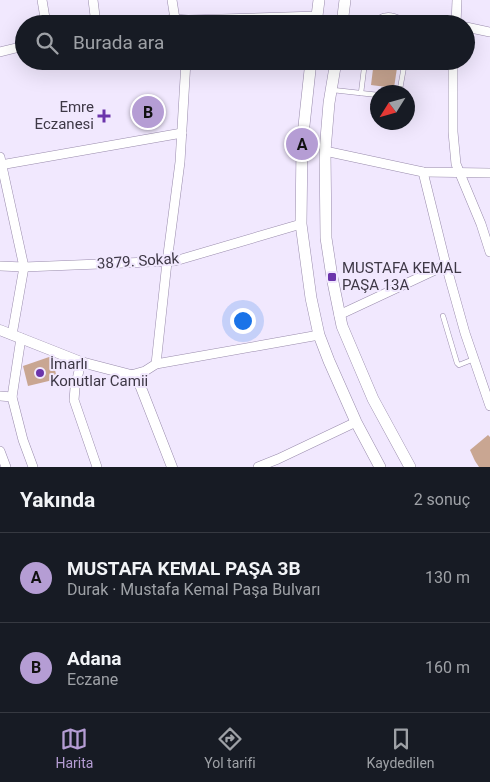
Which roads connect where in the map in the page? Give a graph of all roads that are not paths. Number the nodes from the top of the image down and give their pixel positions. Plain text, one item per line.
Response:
1 (42, 0) edge
2 (93, 0) edge
3 (172, 0) edge
4 (319, 0) edge
5 (346, 0) edge
6 (457, 0) edge
7 (44, 15) edge
8 (95, 15) edge
9 (174, 15) edge
10 (317, 15) edge
11 (344, 15) edge
12 (456, 15) edge
13 (475, 29) edge
14 (490, 32) edge
15 (15, 48) edge
16 (0, 52) edge
17 (186, 70) edge
18 (310, 70) edge
19 (334, 70) edge
20 (364, 70) edge
21 (403, 70) edge
22 (453, 70) edge
23 (401, 85) edge
24 (331, 90) junction
25 (361, 93) junction
26 (370, 94) edge
27 (182, 133) junction
28 (325, 151) junction
29 (1, 162) edge
30 (423, 172) junction
31 (459, 172) junction
32 (490, 173) edge
33 (300, 224) junction
34 (485, 224) edge
35 (490, 252) edge
36 (167, 262) junction
37 (446, 265) junction
38 (0, 266) edge
39 (24, 267) junction
40 (339, 315) junction
41 (443, 316) dead end
42 (0, 330) edge
43 (319, 335) junction
44 (16, 336) junction
45 (474, 359) junction
46 (81, 362) junction
47 (156, 364) junction
48 (131, 375) junction
49 (487, 387) edge
50 (0, 396) edge
51 (12, 397) junction
52 (490, 406) edge
53 (356, 422) junction
54 (0, 451) edge
55 (280, 463) edge
56 (6, 467) edge
57 (33, 467) edge
58 (97, 467) edge
59 (172, 467) edge
60 (258, 467) edge
61 (380, 467) edge
62 (410, 467) edge

1 - 7 street
2 - 8 street
3 - 9 street
4 - 10 main road
5 - 11 main road
6 - 12 street
13 - 14 street
15 - 16 street
17 - 27 street
18 - 33 main road
19 - 24 main road
20 - 25 lane
21 - 23 lane
22 - 31 street
24 - 25 lane
24 - 28 main road
25 - 26 lane
27 - 29 street
27 - 36 street
28 - 30 street
28 - 40 main road
29 - 39 street
30 - 31 street
30 - 37 street
31 - 32 street
31 - 34 street
33 - 36 street, 3879. Sokak
33 - 43 main road
34 - 35 street
36 - 39 street, 3879. Sokak
36 - 47 street
37 - 40 street
37 - 45 street
38 - 39 street, 3879. Sokak
39 - 44 street
40 - 62 main road
41 - 45 lane
42 - 44 street
43 - 47 street
43 - 53 main road
44 - 46 street
44 - 51 street
45 - 49 street
46 - 48 street
46 - 58 street
47 - 48 street
48 - 59 street
49 - 52 street
50 - 51 street
51 - 57 street
53 - 55 street
53 - 61 main road
54 - 56 street
55 - 60 street

